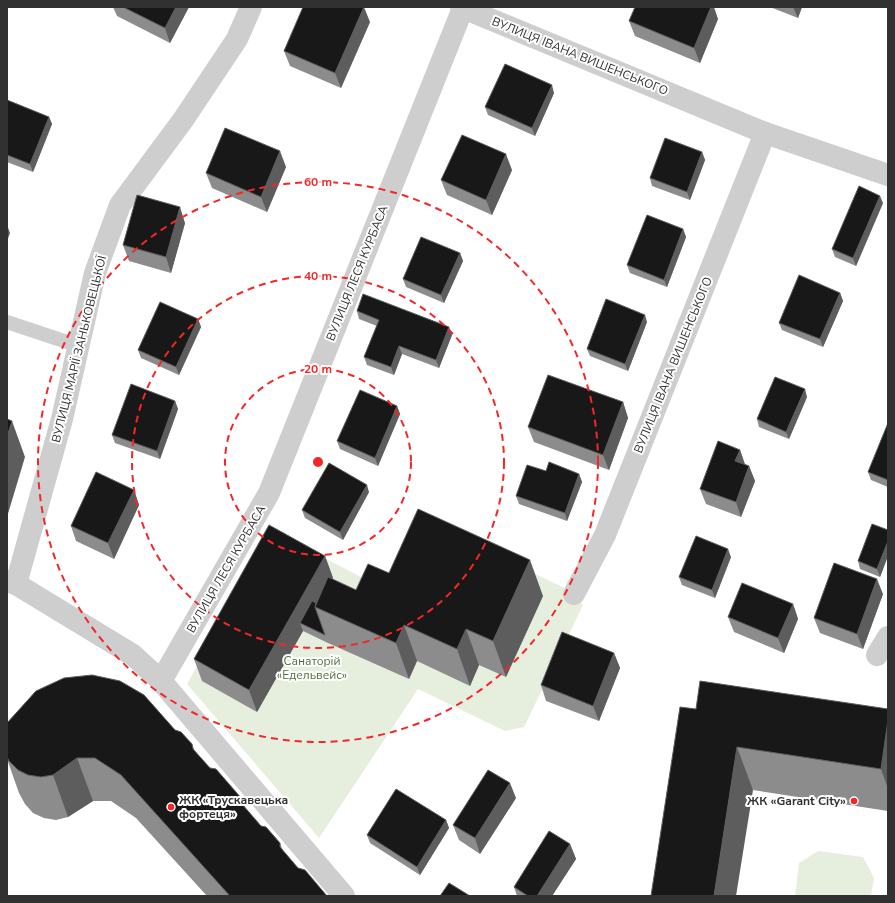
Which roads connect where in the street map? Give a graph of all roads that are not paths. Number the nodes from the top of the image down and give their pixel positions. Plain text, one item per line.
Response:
1 (251, 7) edge
2 (462, 7) edge
3 (765, 133) junction
4 (888, 175) edge
5 (7, 322) edge
6 (79, 346) junction
7 (11, 582) edge
8 (574, 594) dead end
9 (888, 637) edge
10 (877, 655) dead end
11 (161, 681) junction
12 (344, 896) edge

1 - 6 street, ВУЛИЦЯ МАРІЇ ЗАНЬКОВЕЦЬКОЇ
2 - 3 street, ВУЛИЦЯ ІВАНА ВИШЕНСЬКОГО
2 - 11 street, ВУЛИЦЯ ЛЕСЯ КУРБАСА
3 - 4 street, ВУЛИЦЯ ІВАНА ВИШЕНСЬКОГО
3 - 8 street, ВУЛИЦЯ ІВАНА ВИШЕНСЬКОГО
5 - 6 lane
6 - 7 street, ВУЛИЦЯ МАРІЇ ЗАНЬКОВЕЦЬКОЇ
7 - 11 street
9 - 10 street
11 - 12 street

